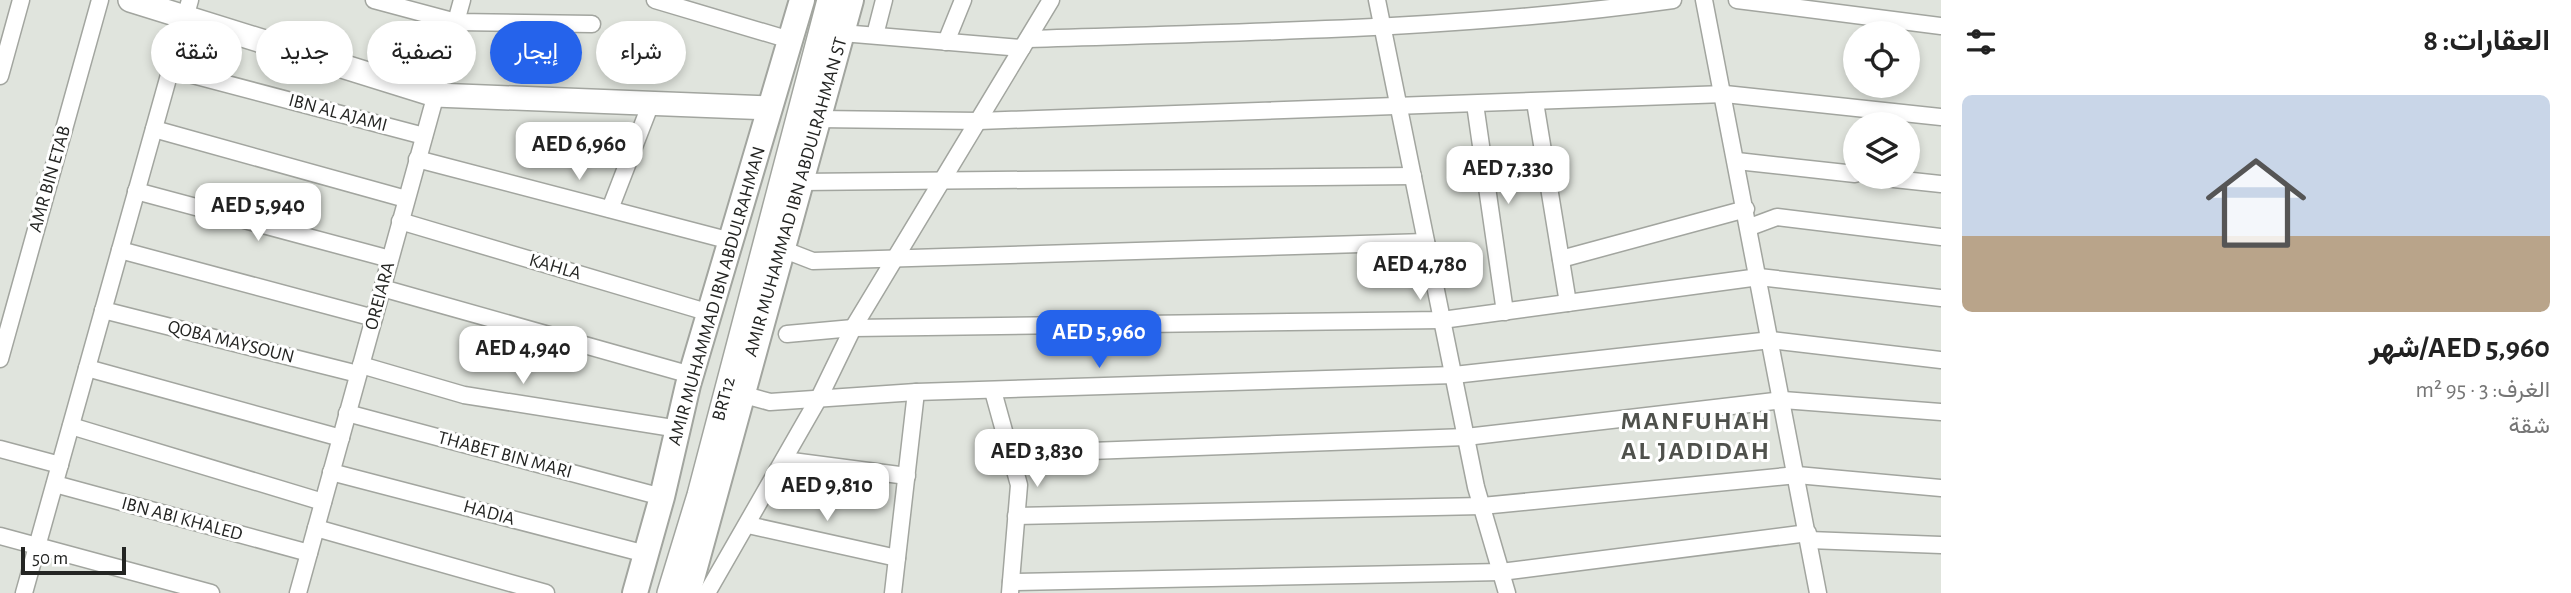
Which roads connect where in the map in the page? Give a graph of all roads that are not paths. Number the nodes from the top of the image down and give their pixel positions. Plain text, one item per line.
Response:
1 (21, 0) edge
2 (100, 0) edge
3 (130, 0) edge
4 (374, 0) edge
5 (462, 0) edge
6 (655, 0) edge
7 (802, 0) edge
8 (829, 0) edge
9 (851, 0) edge
10 (884, 0) edge
11 (963, 0) edge
12 (1051, 0) edge
13 (1377, 0) edge
14 (1673, 0) edge
15 (1704, 0) edge
16 (1737, 0) edge
17 (188, 8) edge
18 (452, 21) edge
19 (456, 21) edge
20 (476, 22) edge
21 (592, 24) dead end
22 (1382, 26) junction
23 (1941, 26) edge
24 (842, 33) junction
25 (875, 35) junction
26 (790, 40) junction
27 (946, 41) junction
28 (1025, 44) junction
29 (0, 76) edge
30 (166, 84) edge
31 (227, 84) edge
32 (438, 84) edge
33 (435, 94) junction
34 (1725, 94) junction
35 (1535, 102) junction
36 (651, 103) junction
37 (1475, 104) junction
38 (1399, 107) junction
39 (770, 108) junction
40 (1941, 117) edge
41 (818, 119) junction
42 (979, 121) junction
43 (154, 129) junction
44 (424, 136) junction
45 (417, 159) junction
46 (1737, 161) junction
47 (1843, 173) edge
48 (1413, 176) junction
49 (800, 182) junction
50 (941, 182) junction
51 (1920, 182) edge
52 (1941, 184) edge
53 (136, 191) junction
54 (406, 199) junction
55 (610, 209) junction
56 (1746, 209) junction
57 (400, 221) junction
58 (1750, 227) junction
59 (1941, 237) edge
60 (731, 241) junction
61 (1426, 242) junction
62 (782, 249) junction
63 (120, 250) junction
64 (896, 258) junction
65 (390, 259) junction
66 (1561, 259) junction
67 (1759, 277) junction
68 (382, 288) junction
69 (1941, 298) edge
70 (1568, 303) junction
71 (103, 310) junction
72 (1505, 312) junction
73 (710, 313) junction
74 (373, 318) junction
75 (1442, 320) junction
76 (853, 328) junction
77 (788, 334) dead end
78 (1771, 341) junction
79 (0, 359) edge
80 (1941, 360) edge
81 (87, 368) junction
82 (359, 369) junction
83 (691, 375) junction
84 (1454, 375) junction
85 (993, 391) junction
86 (916, 392) junction
87 (741, 394) junction
88 (820, 396) junction
89 (1783, 400) junction
90 (1941, 412) edge
91 (348, 413) junction
92 (71, 426) junction
93 (679, 429) junction
94 (341, 438) junction
95 (1466, 438) junction
96 (0, 449) edge
97 (1011, 454) junction
98 (784, 460) junction
99 (60, 465) junction
100 (331, 472) junction
101 (1797, 475) junction
102 (907, 476) junction
103 (55, 484) junction
104 (1941, 488) edge
105 (662, 497) junction
106 (323, 502) junction
107 (1482, 506) junction
108 (1016, 516) junction
109 (748, 525) junction
110 (316, 527) junction
111 (0, 536) edge
112 (1808, 536) junction
113 (1941, 545) edge
114 (37, 546) junction
115 (309, 553) junction
116 (897, 558) junction
117 (1501, 572) junction
118 (641, 580) edge
119 (1010, 587) edge
120 (1071, 587) edge
121 (24, 593) edge
122 (211, 593) edge
123 (298, 593) edge
124 (546, 593) edge
125 (669, 593) edge
126 (688, 593) edge
127 (707, 593) edge
128 (893, 593) edge
129 (1507, 593) edge
130 (1818, 593) edge

1 - 29 street
2 - 79 street, AMR BIN ETAB
3 - 17 street
4 - 18 street
5 - 19 street, OREIARA
6 - 26 street
7 - 26 main road, AMIR MUHAMMAD IBN ABDULRAHMAN
8 - 125 street, BRT12
9 - 24 main road, AMIR MUHAMMAD IBN ABDULRAHMAN ST
10 - 25 street
11 - 27 street
12 - 28 street
13 - 22 street
14 - 22 street
15 - 34 street
16 - 23 street
17 - 33 street
20 - 21 street
22 - 28 street
22 - 38 street
24 - 25 street
24 - 41 main road, AMIR MUHAMMAD IBN ABDULRAHMAN ST
25 - 27 street
26 - 39 main road, AMIR MUHAMMAD IBN ABDULRAHMAN
27 - 28 street
28 - 42 street
30 - 43 street
31 - 44 street, IBN AL AJAMI
32 - 33 street, OREIARA
33 - 36 street
33 - 44 street, OREIARA
34 - 35 street
34 - 40 street
34 - 46 street
35 - 37 street
35 - 66 street
36 - 39 street
36 - 55 street
37 - 38 street
37 - 72 street
38 - 42 street
38 - 48 street
39 - 60 main road, AMIR MUHAMMAD IBN ABDULRAHMAN
41 - 42 street
41 - 49 main road, AMIR MUHAMMAD IBN ABDULRAHMAN ST
42 - 50 street
43 - 53 street
43 - 54 street
44 - 45 street, OREIARA
45 - 54 street, OREIARA
45 - 55 street
46 - 47 street
46 - 56 street
48 - 50 street
48 - 61 street
49 - 50 street
49 - 62 main road, AMIR MUHAMMAD IBN ABDULRAHMAN ST
50 - 64 street
51 - 52 street
53 - 63 street
53 - 65 street
54 - 57 street, OREIARA
55 - 60 street
56 - 58 street
56 - 66 street
57 - 65 street, OREIARA
57 - 73 street, KAHLA
58 - 59 street
58 - 67 street
60 - 73 main road, AMIR MUHAMMAD IBN ABDULRAHMAN
61 - 64 street
61 - 75 street
62 - 64 street
62 - 87 main road, AMIR MUHAMMAD IBN ABDULRAHMAN ST
63 - 71 street
63 - 74 street
64 - 76 street
65 - 68 street, OREIARA
66 - 70 street
67 - 69 street
67 - 70 street
67 - 78 street
68 - 74 street, OREIARA
68 - 83 street
70 - 72 street
71 - 81 street
71 - 82 street, QOBA MAYSOUN
72 - 75 street
73 - 83 main road, AMIR MUHAMMAD IBN ABDULRAHMAN
74 - 82 street, OREIARA
75 - 76 street
75 - 84 street
76 - 77 street
76 - 88 street
78 - 80 street
78 - 84 street
78 - 89 street
81 - 92 street
81 - 94 street
82 - 91 street, OREIARA
82 - 93 street, QOBA MAYSOUN
83 - 93 main road, AMIR MUHAMMAD IBN ABDULRAHMAN
84 - 85 street
84 - 95 street
85 - 86 street
85 - 97 street
86 - 88 street
86 - 102 street
87 - 88 street
87 - 126 main road, AMIR MUHAMMAD IBN ABDULRAHMAN ST
88 - 98 street
89 - 90 street
89 - 95 street
89 - 101 street
91 - 94 street, OREIARA
91 - 105 street, THABET BIN MARI
92 - 99 street
92 - 106 street
93 - 105 main road, AMIR MUHAMMAD IBN ABDULRAHMAN
94 - 100 street, OREIARA
95 - 97 street
95 - 107 street
96 - 99 street
97 - 108 street
98 - 102 street
98 - 109 street
99 - 103 street
100 - 106 street, OREIARA
100 - 118 street, HADIA
101 - 104 street
101 - 107 street
101 - 112 street
102 - 116 street
103 - 114 street
103 - 115 street, IBN ABI KHALED
105 - 118 main road, AMIR MUHAMMAD IBN ABDULRAHMAN
106 - 110 street, OREIARA
107 - 108 street
107 - 117 street
108 - 119 street
109 - 116 street
109 - 127 street
110 - 115 street, OREIARA
110 - 124 street
111 - 114 street
112 - 113 street
112 - 117 street
112 - 130 street
114 - 121 street
114 - 122 street
115 - 123 street, OREIARA
116 - 128 street
117 - 120 street
117 - 129 street
119 - 120 street

